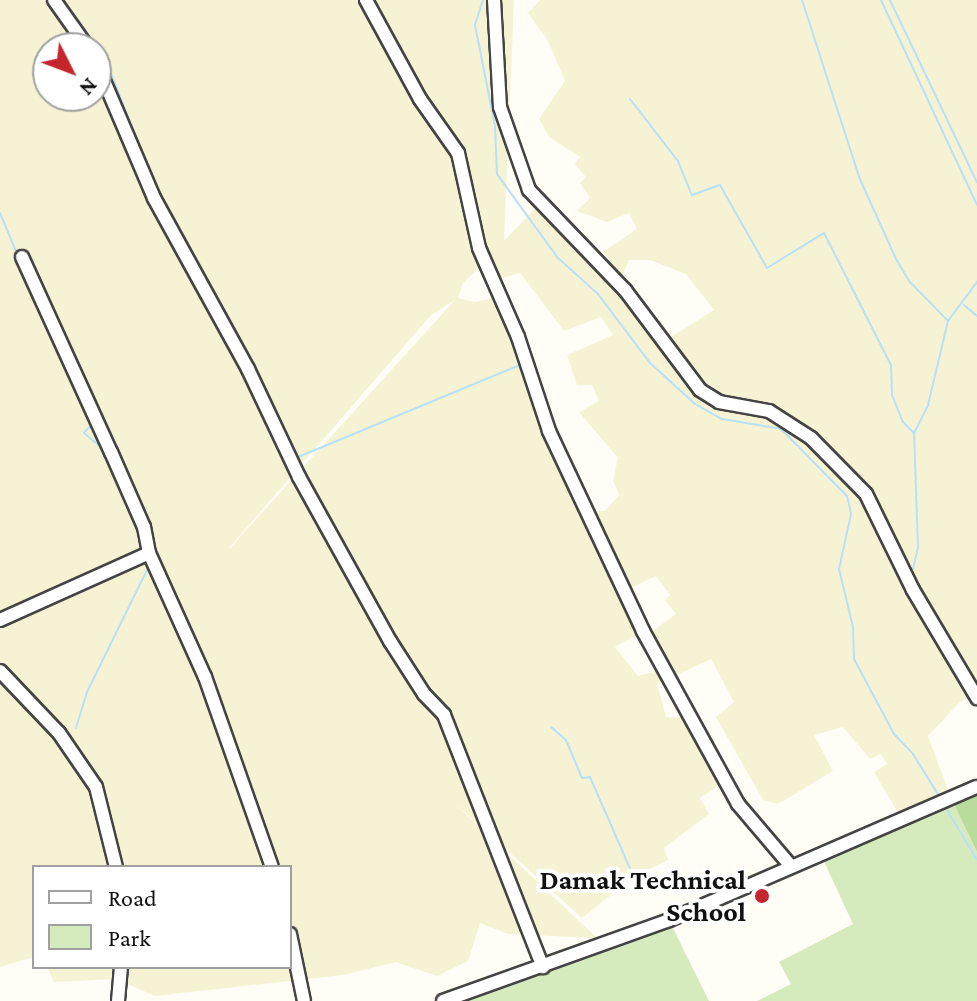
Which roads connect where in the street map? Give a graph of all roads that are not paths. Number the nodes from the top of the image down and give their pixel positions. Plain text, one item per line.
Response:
1 (54, 0) edge
2 (366, 0) edge
3 (494, 0) edge
4 (77, 32) edge
5 (112, 100) edge
6 (22, 257) dead end
7 (149, 553) junction
8 (0, 620) edge
9 (0, 671) edge
10 (977, 698) edge
11 (977, 787) edge
12 (116, 865) edge
13 (271, 865) edge
14 (790, 865) junction
15 (292, 944) edge
16 (543, 967) junction
17 (121, 969) edge
18 (118, 1001) edge
19 (304, 1001) edge
20 (443, 1001) edge

1 - 4 street
2 - 14 street
3 - 10 street
5 - 16 street
6 - 7 street
7 - 8 street
7 - 13 street
9 - 12 street
11 - 14 street
14 - 16 street
15 - 19 street
16 - 20 street
17 - 18 street

